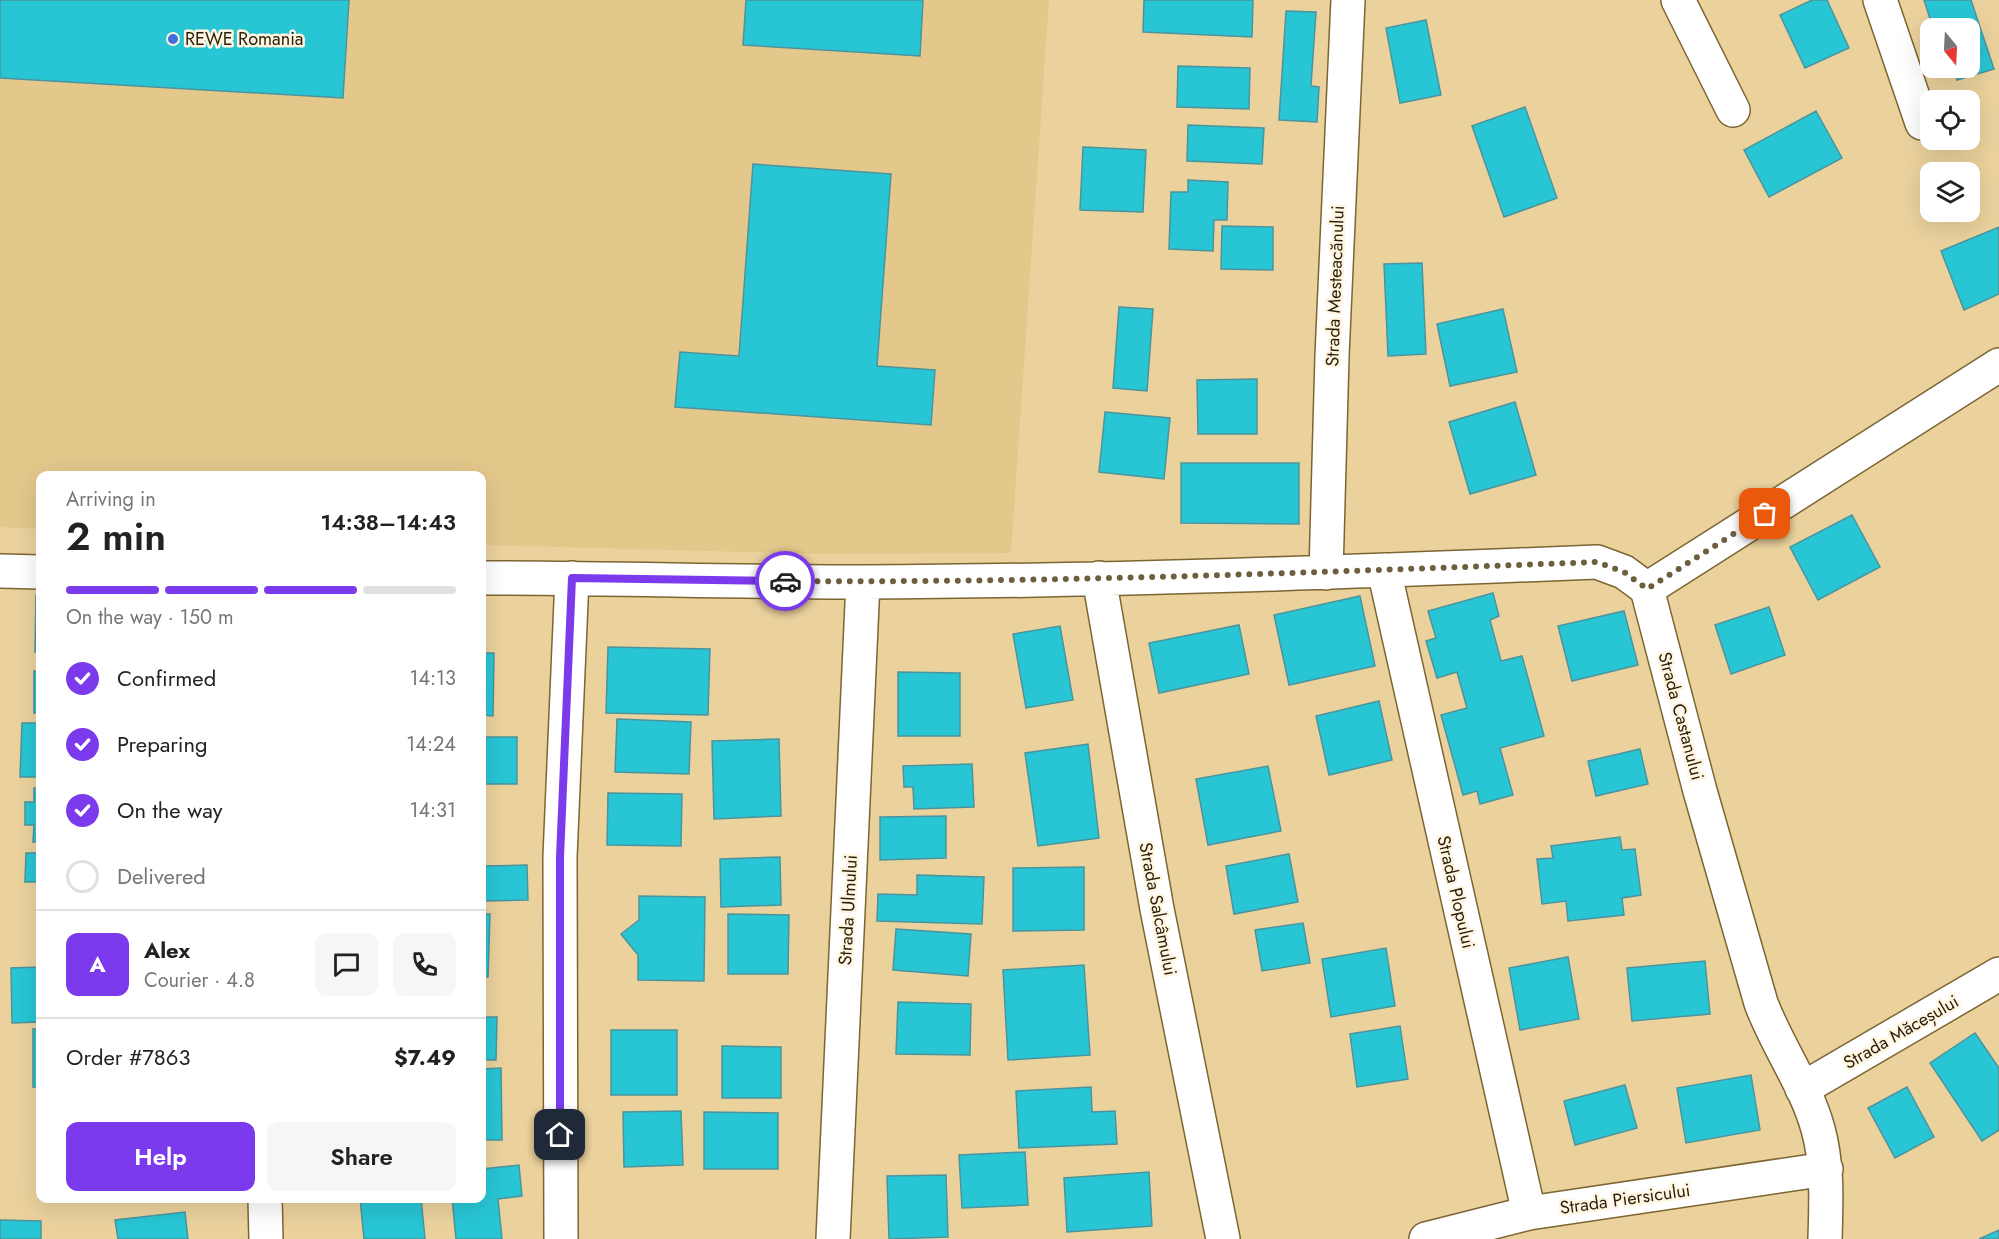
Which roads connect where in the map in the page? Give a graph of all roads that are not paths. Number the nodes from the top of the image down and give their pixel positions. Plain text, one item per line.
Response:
1 (1348, 0) edge
2 (1678, 0) edge
3 (1880, 0) edge
4 (1733, 110) dead end
5 (1920, 117) edge
6 (1999, 365) edge
7 (1384, 570) junction
8 (0, 571) edge
9 (36, 572) edge
10 (1326, 573) junction
11 (486, 578) edge
12 (572, 578) junction
13 (1099, 578) junction
14 (863, 582) junction
15 (1647, 589) junction
16 (1999, 974) edge
17 (1802, 1089) junction
18 (1826, 1169) junction
19 (265, 1203) edge
20 (1540, 1221) edge
21 (266, 1239) edge
22 (561, 1239) edge
23 (833, 1239) edge
24 (1223, 1239) edge
25 (1426, 1239) edge
26 (1825, 1239) edge

1 - 10 street, Strada Mesteacănului
2 - 4 street
3 - 5 street
6 - 15 street
7 - 10 street
7 - 15 street
7 - 20 street, Strada Plopului
8 - 9 street
10 - 13 street
11 - 12 street
12 - 14 street
12 - 22 street
13 - 14 street
13 - 24 street, Strada Salcâmului
14 - 23 street, Strada Ulmului
15 - 17 street, Strada Castanului
16 - 17 street, Strada Măceșului
17 - 18 street, Strada Castanului
18 - 20 street, Strada Piersicului
18 - 26 street, Strada Castanului
19 - 21 street
20 - 25 street, Strada Piersicului

